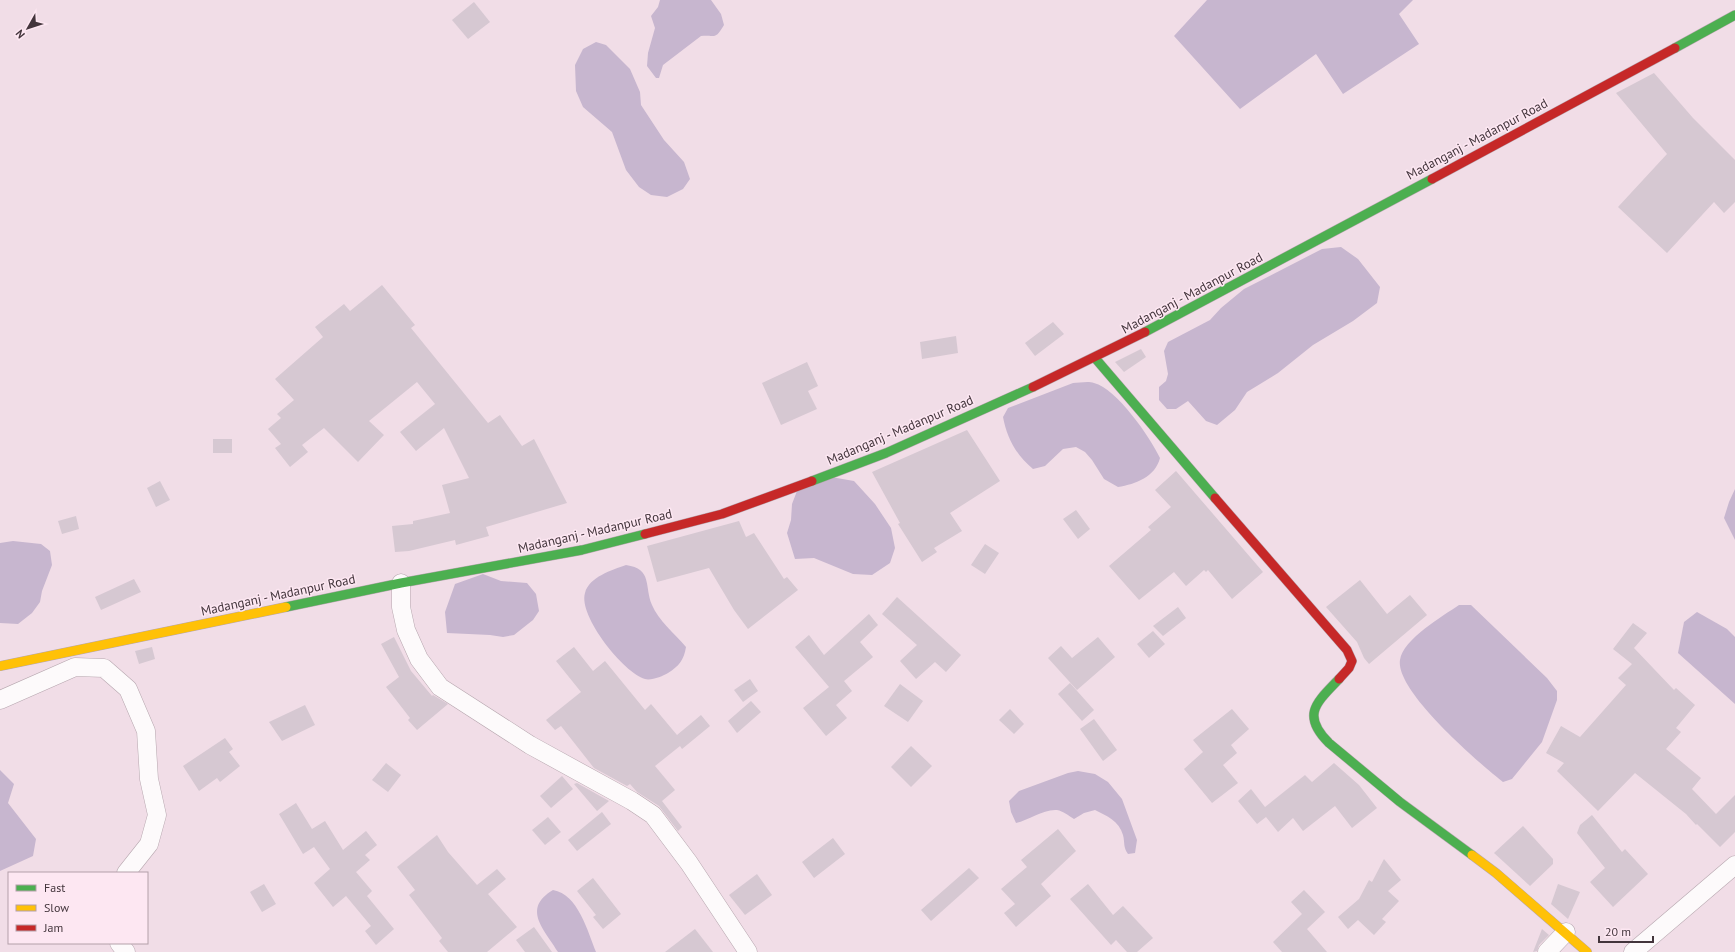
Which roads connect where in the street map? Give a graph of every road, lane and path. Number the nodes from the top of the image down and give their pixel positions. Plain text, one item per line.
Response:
1 (1735, 15) edge
2 (1095, 358) junction
3 (402, 583) junction
4 (0, 666) edge
5 (0, 700) edge
6 (1735, 865) edge
7 (127, 872) edge
8 (1566, 932) junction
9 (120, 944) edge
10 (126, 952) edge
11 (748, 952) edge
12 (1547, 952) edge
13 (1588, 952) edge
14 (1633, 952) edge

1 - 2 main road, Madanganj - Madanpur Road
2 - 3 main road, Madanganj - Madanpur Road
2 - 8 main road
3 - 4 main road, Madanganj - Madanpur Road
3 - 11 street
5 - 7 street
6 - 14 street
8 - 12 street
8 - 13 main road
9 - 10 street

